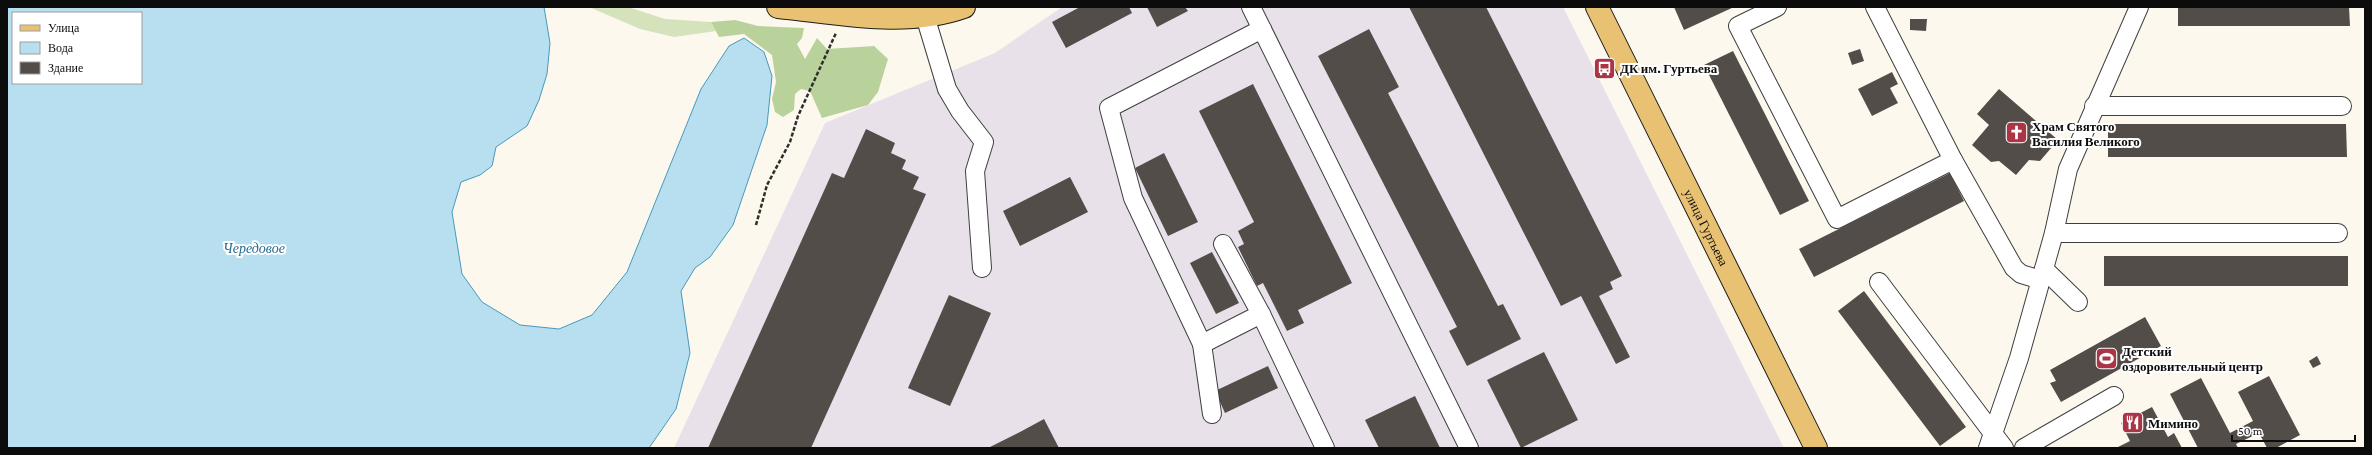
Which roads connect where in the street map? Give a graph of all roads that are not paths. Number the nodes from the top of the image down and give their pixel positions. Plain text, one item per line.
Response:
1 (778, 7) edge
2 (964, 7) edge
3 (1251, 7) edge
4 (1597, 7) edge
5 (1777, 7) edge
6 (1875, 7) edge
7 (2139, 7) edge
8 (925, 16) junction
9 (1262, 29) junction
10 (2094, 106) junction
11 (2342, 106) dead end
12 (1953, 160) junction
13 (2054, 233) junction
14 (2338, 233) dead end
15 (1223, 244) dead end
16 (982, 268) dead end
17 (2043, 275) junction
18 (1879, 282) dead end
19 (2078, 302) dead end
20 (1261, 314) junction
21 (1202, 344) junction
22 (2114, 396) dead end
23 (1212, 414) dead end
24 (1991, 441) edge
25 (1325, 448) edge
26 (1470, 448) edge
27 (1816, 448) edge
28 (2004, 448) edge
29 (2024, 448) edge

1 - 8 main road
2 - 8 main road
3 - 9 street
4 - 27 main road, улица Гуртьева
5 - 12 street
6 - 12 street
7 - 10 street
8 - 16 street
9 - 21 street
9 - 26 street
10 - 11 street
10 - 13 street
12 - 17 street
13 - 14 street
13 - 17 street
15 - 20 street
17 - 19 street
17 - 24 street
18 - 24 street
20 - 21 street
20 - 25 street
21 - 23 street
22 - 29 street
24 - 28 street

